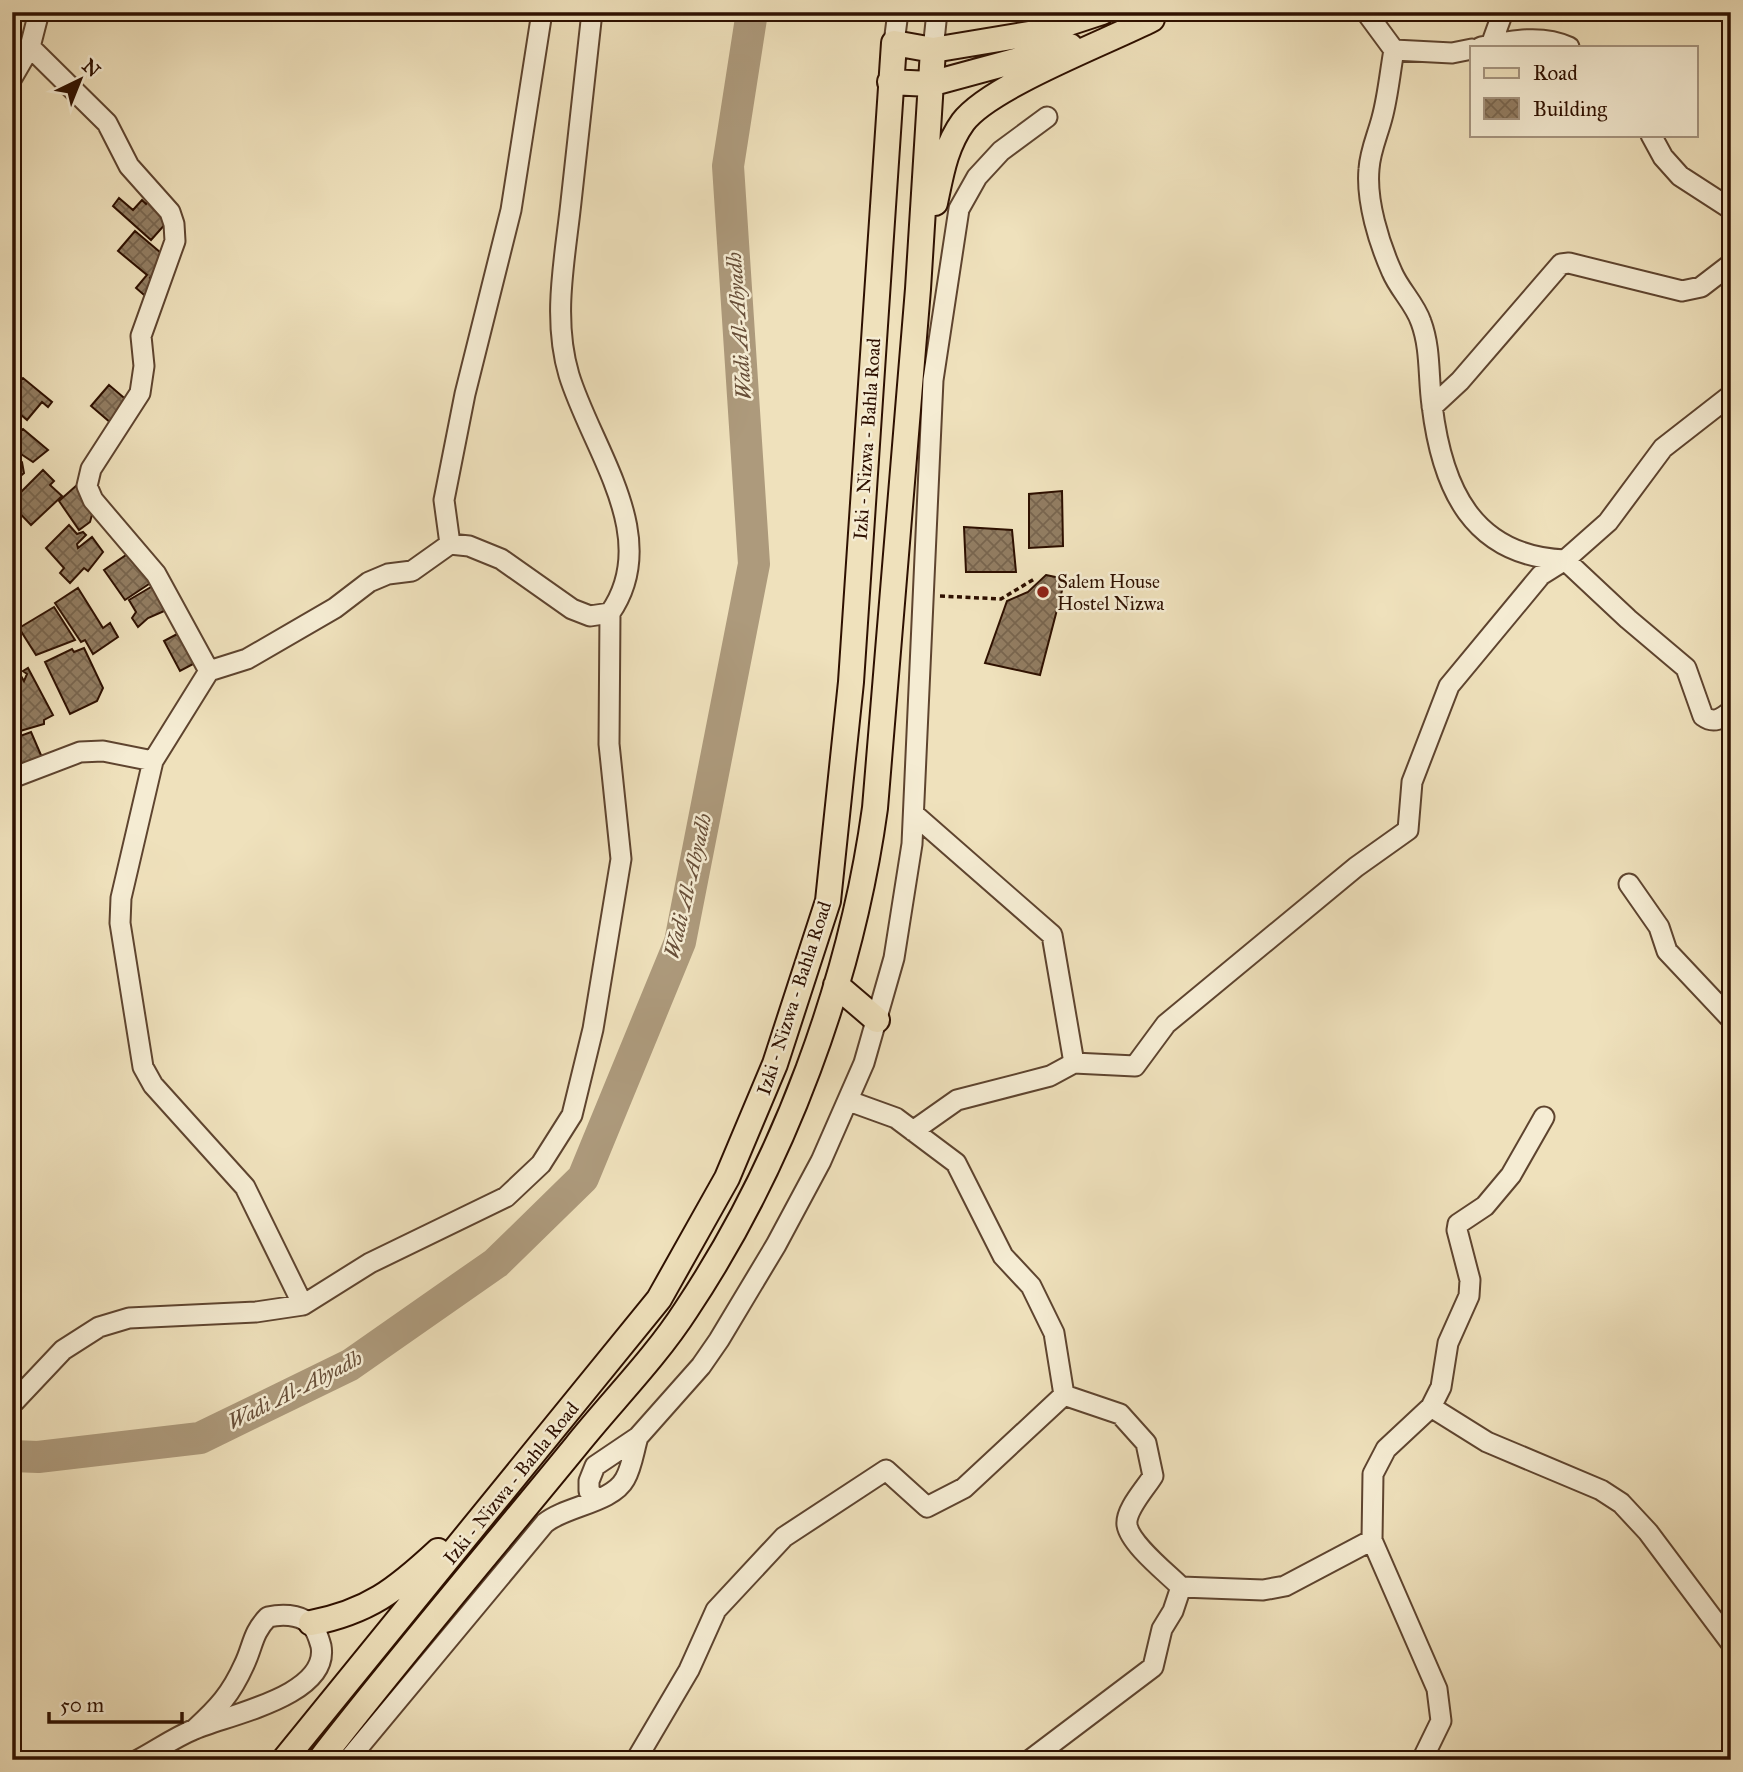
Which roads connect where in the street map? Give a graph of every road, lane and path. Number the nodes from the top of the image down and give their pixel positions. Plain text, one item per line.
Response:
1 (39, 12) edge
2 (542, 12) edge
3 (592, 12) edge
4 (898, 12) edge
5 (937, 12) edge
6 (1102, 12) edge
7 (1366, 12) edge
8 (1503, 12) edge
9 (1159, 16) edge
10 (894, 43) junction
11 (1482, 46) edge
12 (1488, 46) edge
13 (1567, 46) edge
14 (30, 47) junction
15 (933, 50) junction
16 (1394, 50) junction
17 (1470, 50) edge
18 (12, 78) edge
19 (890, 82) junction
20 (930, 84) junction
21 (1047, 117) dead end
22 (1652, 136) edge
23 (1731, 209) edge
24 (1731, 264) edge
25 (918, 289) junction
26 (1731, 395) edge
27 (1432, 407) junction
28 (450, 544) junction
29 (1565, 560) junction
30 (1036, 578) dead end
31 (924, 595) junction
32 (610, 613) junction
33 (209, 671) junction
34 (1731, 711) edge
35 (153, 761) junction
36 (12, 778) edge
37 (915, 815) junction
38 (1629, 884) dead end
39 (836, 985) junction
40 (1731, 1019) edge
41 (877, 1020) junction
42 (1074, 1063) junction
43 (849, 1101) junction
44 (1544, 1117) dead end
45 (913, 1131) junction
46 (303, 1305) junction
47 (1064, 1395) junction
48 (12, 1404) edge
49 (1431, 1407) junction
50 (638, 1437) junction
51 (511, 1484) junction
52 (596, 1498) junction
53 (1372, 1540) junction
54 (1181, 1587) junction
55 (311, 1623) junction
56 (1731, 1643) edge
57 (195, 1729) junction
58 (138, 1760) edge
59 (285, 1760) edge
60 (320, 1760) edge
61 (348, 1760) edge
62 (636, 1760) edge
63 (1030, 1760) edge
64 (1422, 1760) edge

1 - 14 street
2 - 28 street
3 - 32 street
4 - 10 street
5 - 15 street
6 - 15 main road
7 - 16 street
8 - 11 street
9 - 20 main road
9 - 25 main road
10 - 15 main road
10 - 19 main road, Izki - Nizwa - Bahla Road
12 - 13 street
14 - 18 street
14 - 33 street
15 - 20 main road, Izki - Nizwa - Bahla Road
16 - 17 street
16 - 27 street
19 - 20 main road
19 - 51 main road, Izki - Nizwa - Bahla Road
20 - 25 main road, Izki - Nizwa - Bahla Road
21 - 31 street
22 - 23 street
24 - 27 street
25 - 39 main road, Izki - Nizwa - Bahla Road
26 - 29 street
27 - 29 street
28 - 32 street
28 - 33 street
29 - 34 street
29 - 42 street
30 - 31 path
31 - 37 street
32 - 46 street
33 - 35 street
35 - 36 street
35 - 46 street
37 - 41 street
37 - 42 street
38 - 40 street
39 - 41 main road
39 - 60 main road, Izki - Nizwa - Bahla Road
41 - 43 street
42 - 45 street
43 - 45 street
43 - 50 street
44 - 49 street
45 - 47 street
46 - 48 street
47 - 54 street
47 - 62 street
49 - 53 street
49 - 56 street
50 - 52 street
50 - 52 street
51 - 55 main road
51 - 59 main road, Izki - Nizwa - Bahla Road
52 - 61 street
53 - 54 street
53 - 64 street
54 - 63 street
55 - 57 street
55 - 57 street
57 - 58 street

